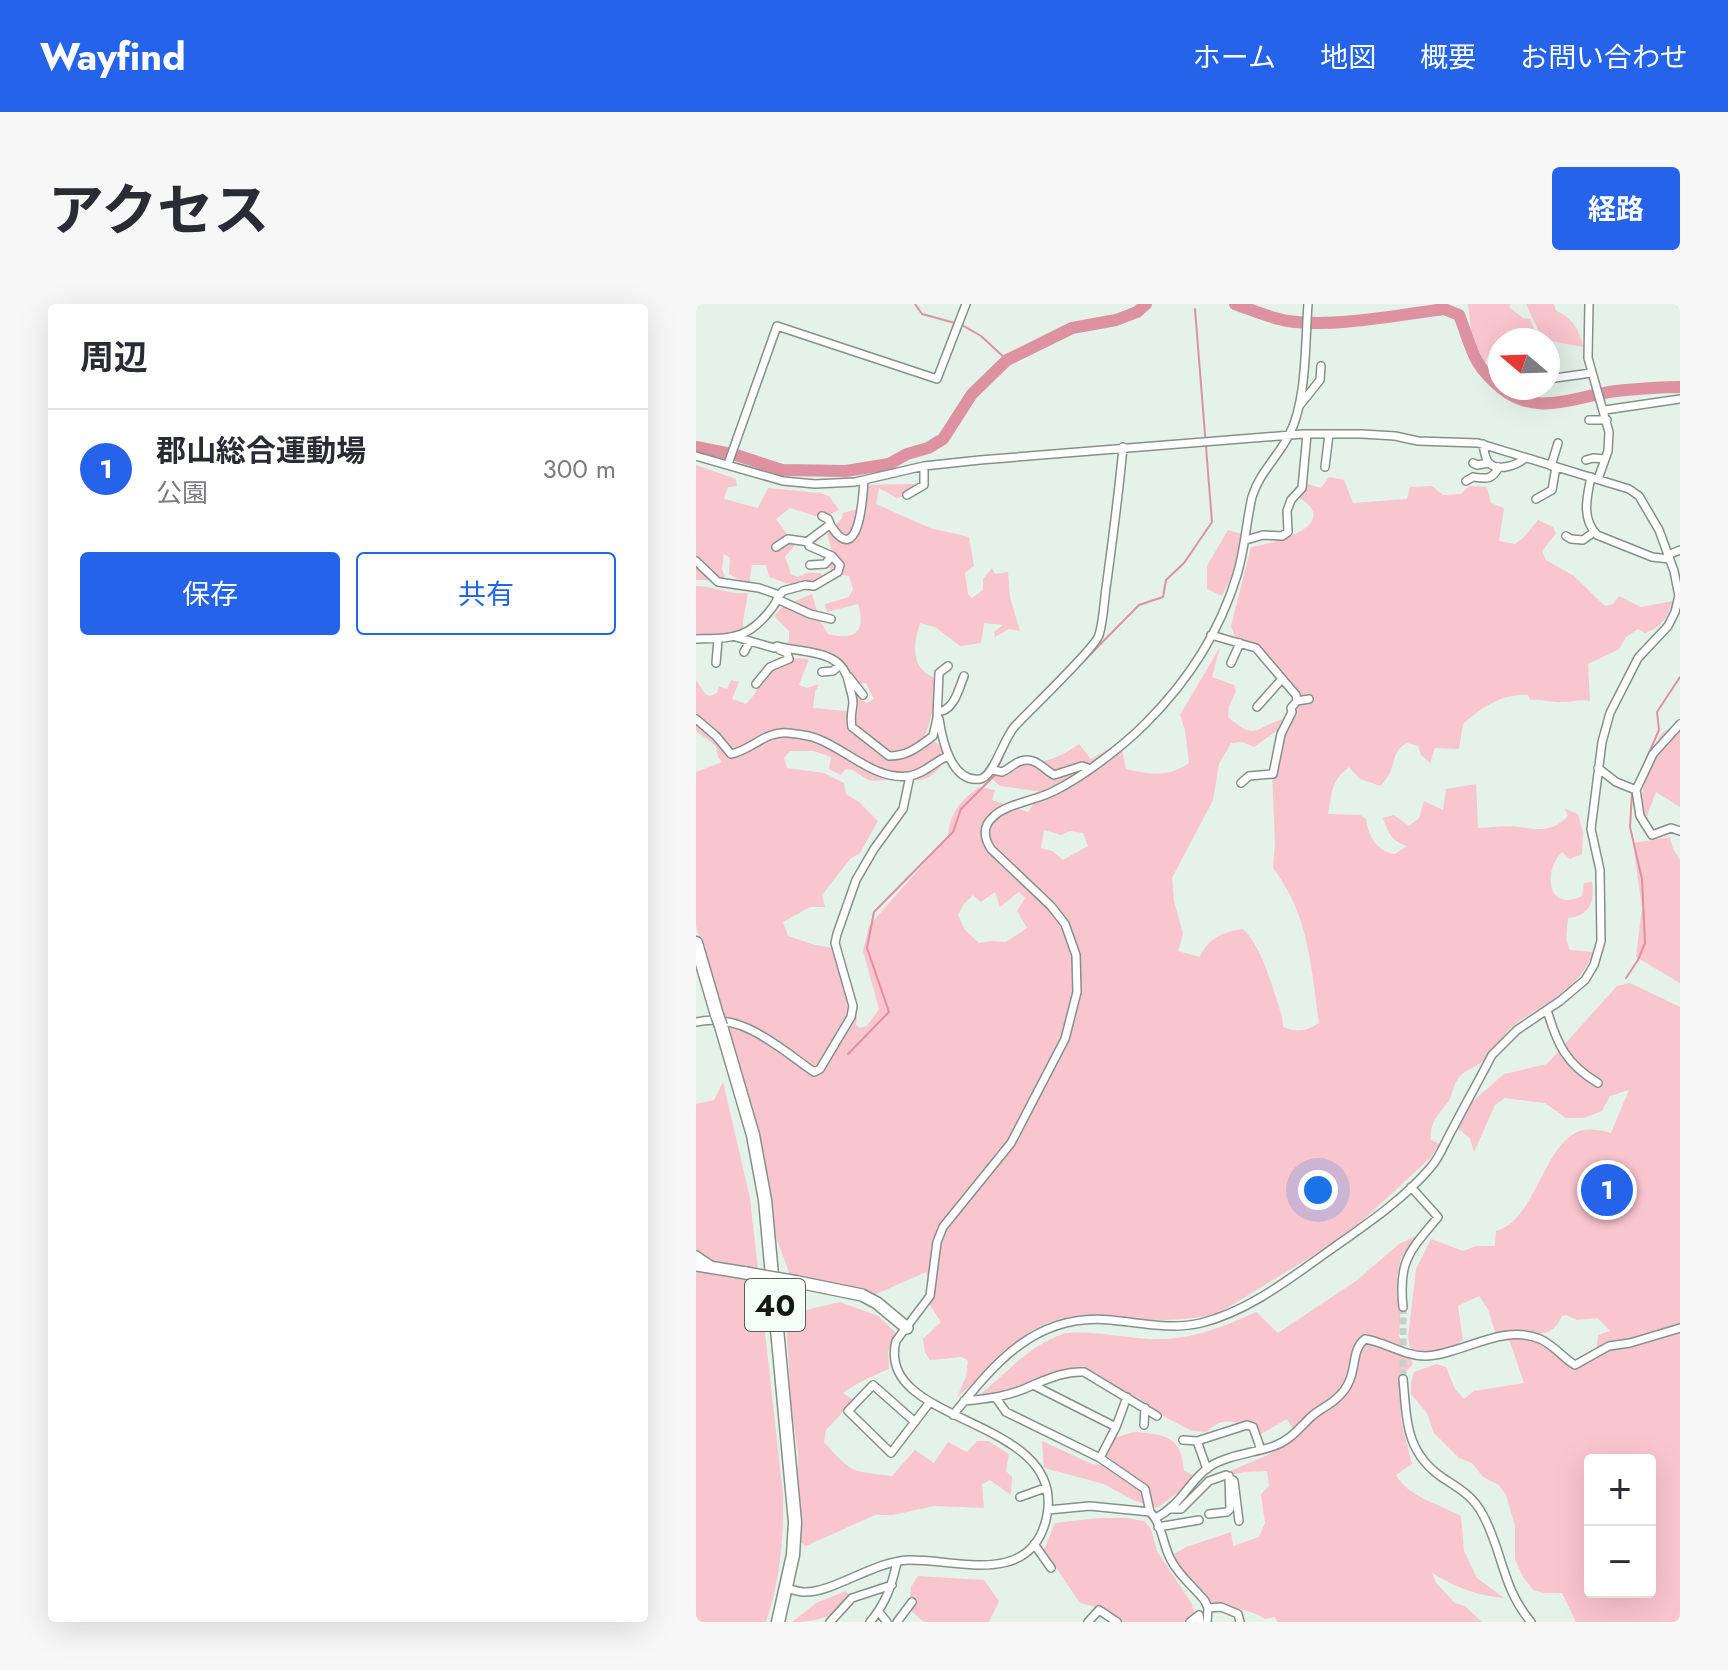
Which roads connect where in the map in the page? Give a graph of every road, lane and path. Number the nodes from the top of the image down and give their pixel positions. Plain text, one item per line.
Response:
1 (966, 304) edge
2 (1589, 304) edge
3 (1308, 308) edge
4 (1321, 366) dead end
5 (1591, 373) junction
6 (1560, 377) edge
7 (1680, 399) edge
8 (1298, 406) junction
9 (1604, 409) junction
10 (1589, 420) dead end
11 (1607, 420) junction
12 (1307, 434) junction
13 (1329, 434) junction
14 (1290, 435) junction
15 (1558, 443) dead end
16 (1483, 444) junction
17 (1123, 447) junction
18 (696, 456) edge
19 (1525, 458) junction
20 (1605, 459) junction
21 (1586, 460) dead end
22 (1473, 463) dead end
23 (1489, 463) junction
24 (728, 464) junction
25 (924, 466) junction
26 (1553, 466) junction
27 (1325, 467) dead end
28 (1499, 467) junction
29 (1595, 478) junction
30 (864, 480) junction
31 (1466, 481) dead end
32 (907, 495) dead end
33 (1536, 499) dead end
34 (822, 516) dead end
35 (831, 526) junction
36 (1594, 532) junction
37 (1566, 536) dead end
38 (1246, 540) junction
39 (809, 542) junction
40 (776, 547) dead end
41 (1680, 550) edge
42 (832, 556) junction
43 (1668, 557) junction
44 (696, 561) edge
45 (810, 565) dead end
46 (778, 597) junction
47 (1680, 597) edge
48 (831, 619) dead end
49 (1211, 635) junction
50 (736, 637) junction
51 (697, 639) edge
52 (718, 640) junction
53 (749, 642) junction
54 (1240, 643) junction
55 (779, 646) junction
56 (744, 652) dead end
57 (762, 655) dead end
58 (716, 663) dead end
59 (946, 663) dead end
60 (1231, 663) dead end
61 (840, 665) junction
62 (822, 672) dead end
63 (848, 675) junction
64 (964, 676) dead end
65 (1281, 680) junction
66 (756, 684) dead end
67 (863, 695) dead end
68 (1309, 699) dead end
69 (1297, 701) junction
70 (948, 702) dead end
71 (1257, 707) dead end
72 (939, 716) junction
73 (696, 719) edge
74 (1680, 724) edge
75 (948, 756) junction
76 (1088, 768) junction
77 (1598, 768) junction
78 (993, 770) junction
79 (910, 776) junction
80 (1241, 783) dead end
81 (1636, 790) junction
82 (1680, 831) edge
83 (696, 943) edge
84 (1547, 1010) junction
85 (696, 1022) edge
86 (1598, 1083) dead end
87 (1411, 1187) junction
88 (696, 1255) edge
89 (696, 1265) edge
90 (717, 1270) junction
91 (1403, 1307) tunnel mouth
92 (907, 1328) junction
93 (1680, 1328) edge
94 (1403, 1379) tunnel mouth
95 (1033, 1385) junction
96 (1127, 1397) junction
97 (996, 1398) junction
98 (964, 1401) junction
99 (930, 1402) junction
100 (1145, 1408) junction
101 (953, 1415) junction
102 (1157, 1416) dead end
103 (915, 1422) junction
104 (1144, 1425) dead end
105 (1116, 1427) junction
106 (1183, 1440) dead end
107 (1197, 1441) junction
108 (1261, 1450) junction
109 (1100, 1458) junction
110 (1207, 1469) junction
111 (1229, 1476) junction
112 (1045, 1488) junction
113 (1020, 1497) dead end
114 (1172, 1509) junction
115 (1048, 1510) junction
116 (1209, 1514) dead end
117 (1155, 1519) junction
118 (1199, 1520) dead end
119 (1239, 1521) dead end
120 (1034, 1544) junction
121 (897, 1562) junction
122 (1051, 1568) dead end
123 (892, 1585) junction
124 (786, 1588) junction
125 (912, 1602) dead end
126 (1208, 1608) junction
127 (879, 1612) junction
128 (778, 1622) edge
129 (830, 1622) edge
130 (870, 1622) edge
131 (887, 1622) edge
132 (897, 1622) edge
133 (1088, 1622) edge
134 (1117, 1622) edge
135 (1190, 1622) edge
136 (1200, 1622) edge
137 (1207, 1622) edge
138 (1240, 1622) edge
139 (1531, 1622) edge

1 - 24 street
2 - 5 street
3 - 8 street
4 - 8 street
5 - 6 street
5 - 9 street
7 - 9 street
8 - 14 street
9 - 11 street
10 - 11 street
11 - 20 street
12 - 13 street
12 - 14 street
12 - 38 street
13 - 16 street
13 - 27 street
14 - 17 street
14 - 38 street
15 - 26 street
16 - 19 street
16 - 23 street
17 - 25 street
17 - 78 street
18 - 24 street
19 - 26 street
19 - 28 street
20 - 21 street
20 - 29 street
22 - 23 street
23 - 28 street
24 - 30 street
25 - 30 street
25 - 32 street
26 - 29 street
26 - 33 street
28 - 31 street
29 - 36 street
29 - 43 street
30 - 35 street
34 - 35 street
35 - 39 street
36 - 37 street
36 - 43 street
38 - 49 street
39 - 40 street
39 - 42 street
41 - 43 street
42 - 45 street
42 - 46 street
43 - 47 street
44 - 46 street
46 - 48 street
46 - 50 street
47 - 77 street
49 - 54 street
49 - 76 street
50 - 52 street
50 - 53 street
51 - 52 street
52 - 58 street
53 - 55 street
53 - 56 street
53 - 57 street
54 - 60 street
54 - 65 street
55 - 61 street
55 - 66 street
59 - 72 street
61 - 62 street
61 - 63 street
63 - 67 street
63 - 72 street
64 - 72 street
65 - 69 street
65 - 71 street
68 - 69 street
69 - 80 street
70 - 72 street
72 - 75 street
73 - 79 street
74 - 81 street
75 - 78 street
75 - 79 street
76 - 78 street
76 - 92 street
77 - 81 street
77 - 84 street
79 - 85 street
81 - 82 street
83 - 124 main road, 40
84 - 86 street
84 - 87 street
87 - 91 street
87 - 98 street
88 - 90 street
89 - 90 street
90 - 92 street, bridge
92 - 99 street
93 - 108 street
94 - 139 street
95 - 96 street
95 - 97 street
95 - 105 street
96 - 100 street
96 - 105 street
97 - 98 street
97 - 109 street
98 - 101 street
99 - 101 street
99 - 103 street
100 - 102 street
100 - 104 street
101 - 112 street
103 - 103 street
105 - 109 street
106 - 107 street
107 - 108 street
107 - 110 street
108 - 110 street
109 - 117 street
110 - 114 street
111 - 114 street
111 - 116 street
111 - 119 street
112 - 113 street
112 - 115 street
114 - 117 street
115 - 117 street
115 - 120 street
117 - 118 street
117 - 126 street
120 - 121 street
120 - 122 street
121 - 123 street
121 - 124 street
123 - 127 street
123 - 129 street
124 - 128 main road, 40
125 - 132 street
126 - 137 street
126 - 138 street
127 - 130 street
127 - 131 street
133 - 134 street
135 - 136 street

